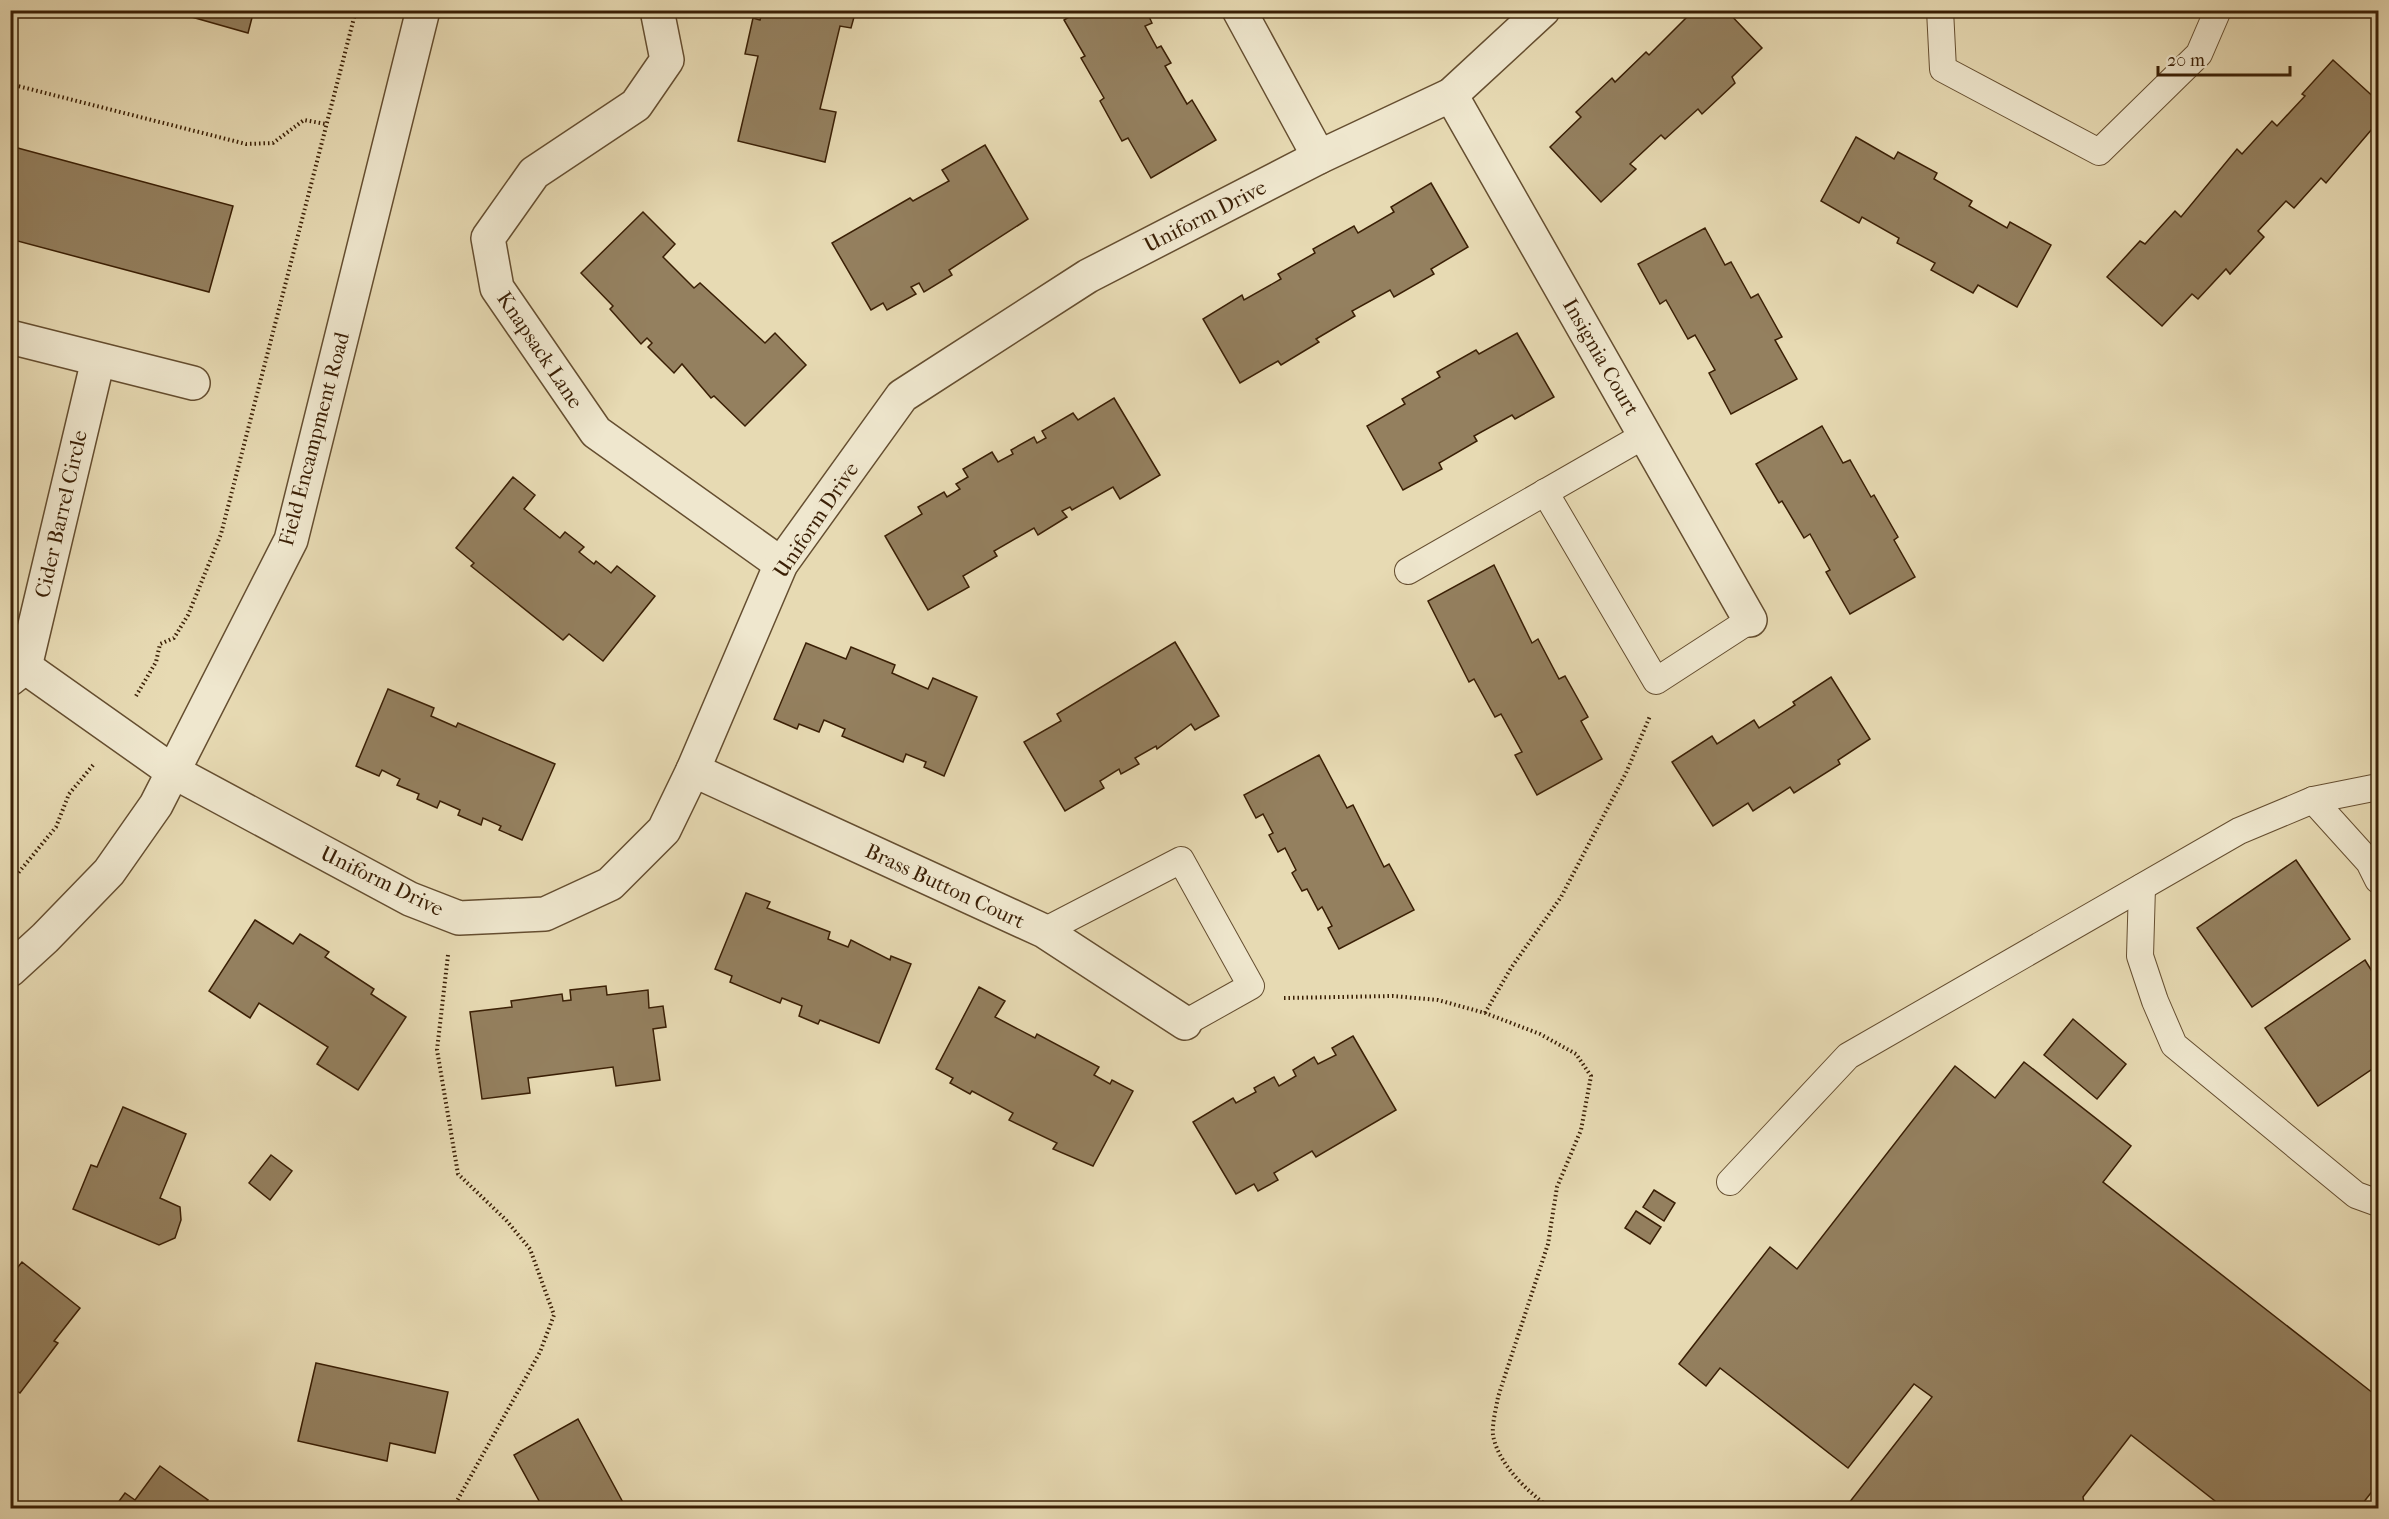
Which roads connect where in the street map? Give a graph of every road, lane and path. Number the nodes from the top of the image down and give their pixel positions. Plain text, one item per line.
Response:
1 (356, 10) edge
2 (423, 10) edge
3 (657, 10) edge
4 (1239, 10) edge
5 (1543, 10) edge
6 (1940, 10) edge
7 (2218, 10) edge
8 (10, 84) edge
9 (1451, 94) junction
10 (326, 124) junction
11 (1319, 157) junction
12 (10, 337) edge
13 (98, 360) junction
14 (193, 383) dead end
15 (1645, 435) junction
16 (1545, 492) junction
17 (781, 564) junction
18 (1408, 571) dead end
19 (1750, 620) joint
20 (156, 662) dead end
21 (18, 673) edge
22 (1656, 681) junction
23 (693, 770) junction
24 (172, 771) junction
25 (87, 774) dead end
26 (2379, 788) edge
27 (2313, 800) junction
28 (2379, 880) edge
29 (10, 883) edge
30 (2142, 887) junction
31 (459, 918) junction
32 (1044, 931) junction
33 (10, 970) edge
34 (1251, 986) junction
35 (1485, 1013) junction
36 (1185, 1023) joint
37 (1730, 1182) dead end
38 (2379, 1203) edge
39 (453, 1509) edge
40 (1550, 1509) edge

1 - 10 path
2 - 24 street, Field Encampment Road
3 - 17 street, Knapsack Lane
4 - 11 street
5 - 9 street, Uniform Drive
6 - 7 lane
8 - 10 path
9 - 11 street, Uniform Drive
9 - 15 street, Insignia Court
10 - 20 path
11 - 17 street, Uniform Drive
12 - 13 street
13 - 14 street
13 - 21 street, Cider Barrel Circle
15 - 16 lane
15 - 19 street, Insignia Court
16 - 18 lane
16 - 22 lane
17 - 23 street, Uniform Drive
19 - 22 lane
21 - 24 street, Cider Barrel Circle
22 - 35 path
23 - 31 street, Uniform Drive
23 - 32 street, Brass Button Court
24 - 31 street, Uniform Drive
24 - 33 street, Field Encampment Road
25 - 29 path
26 - 27 lane
27 - 28 lane
27 - 30 lane
30 - 37 lane
30 - 38 lane
31 - 39 path
32 - 34 lane
32 - 36 street, Brass Button Court
34 - 35 path
34 - 36 lane
35 - 40 path

